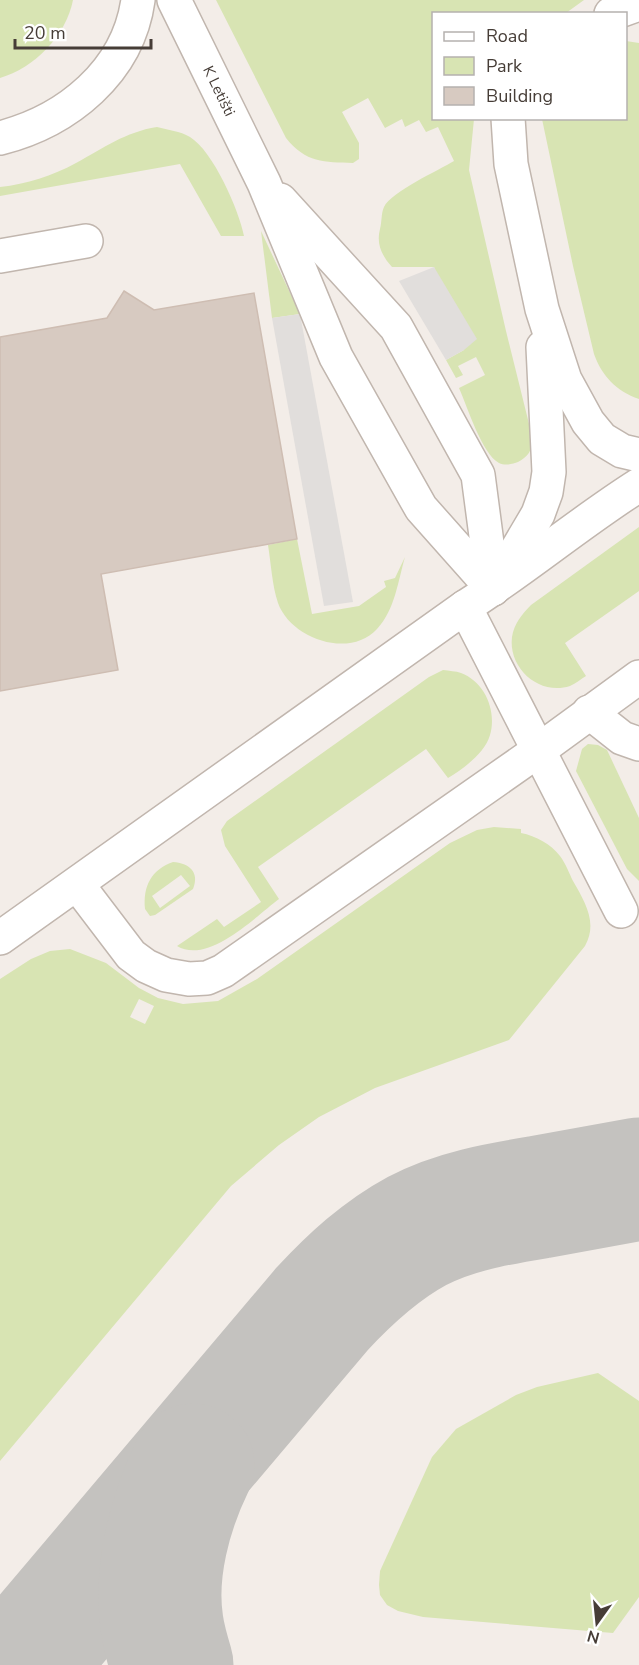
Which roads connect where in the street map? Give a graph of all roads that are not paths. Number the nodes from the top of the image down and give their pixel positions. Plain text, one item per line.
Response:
1 (138, 0) edge
2 (174, 0) edge
3 (627, 0) edge
4 (639, 4) edge
5 (612, 12) edge
6 (615, 12) edge
7 (508, 120) edge
8 (0, 138) edge
9 (264, 183) junction
10 (86, 241) dead end
11 (0, 256) edge
12 (542, 309) junction
13 (639, 455) edge
14 (639, 485) edge
15 (493, 589) junction
16 (465, 607) junction
17 (639, 676) edge
18 (589, 712) junction
19 (639, 744) edge
20 (539, 750) junction
21 (77, 884) junction
22 (621, 911) dead end
23 (0, 938) edge

1 - 8 lane
2 - 9 lane, K Letišti
3 - 5 lane
4 - 6 lane
7 - 12 lane
9 - 15 lane
9 - 15 lane
10 - 11 lane
12 - 13 lane
12 - 15 lane
14 - 15 lane
15 - 16 lane
16 - 20 lane
16 - 21 lane
17 - 18 lane
18 - 19 lane
18 - 20 lane
20 - 21 lane
20 - 22 lane
21 - 23 lane

